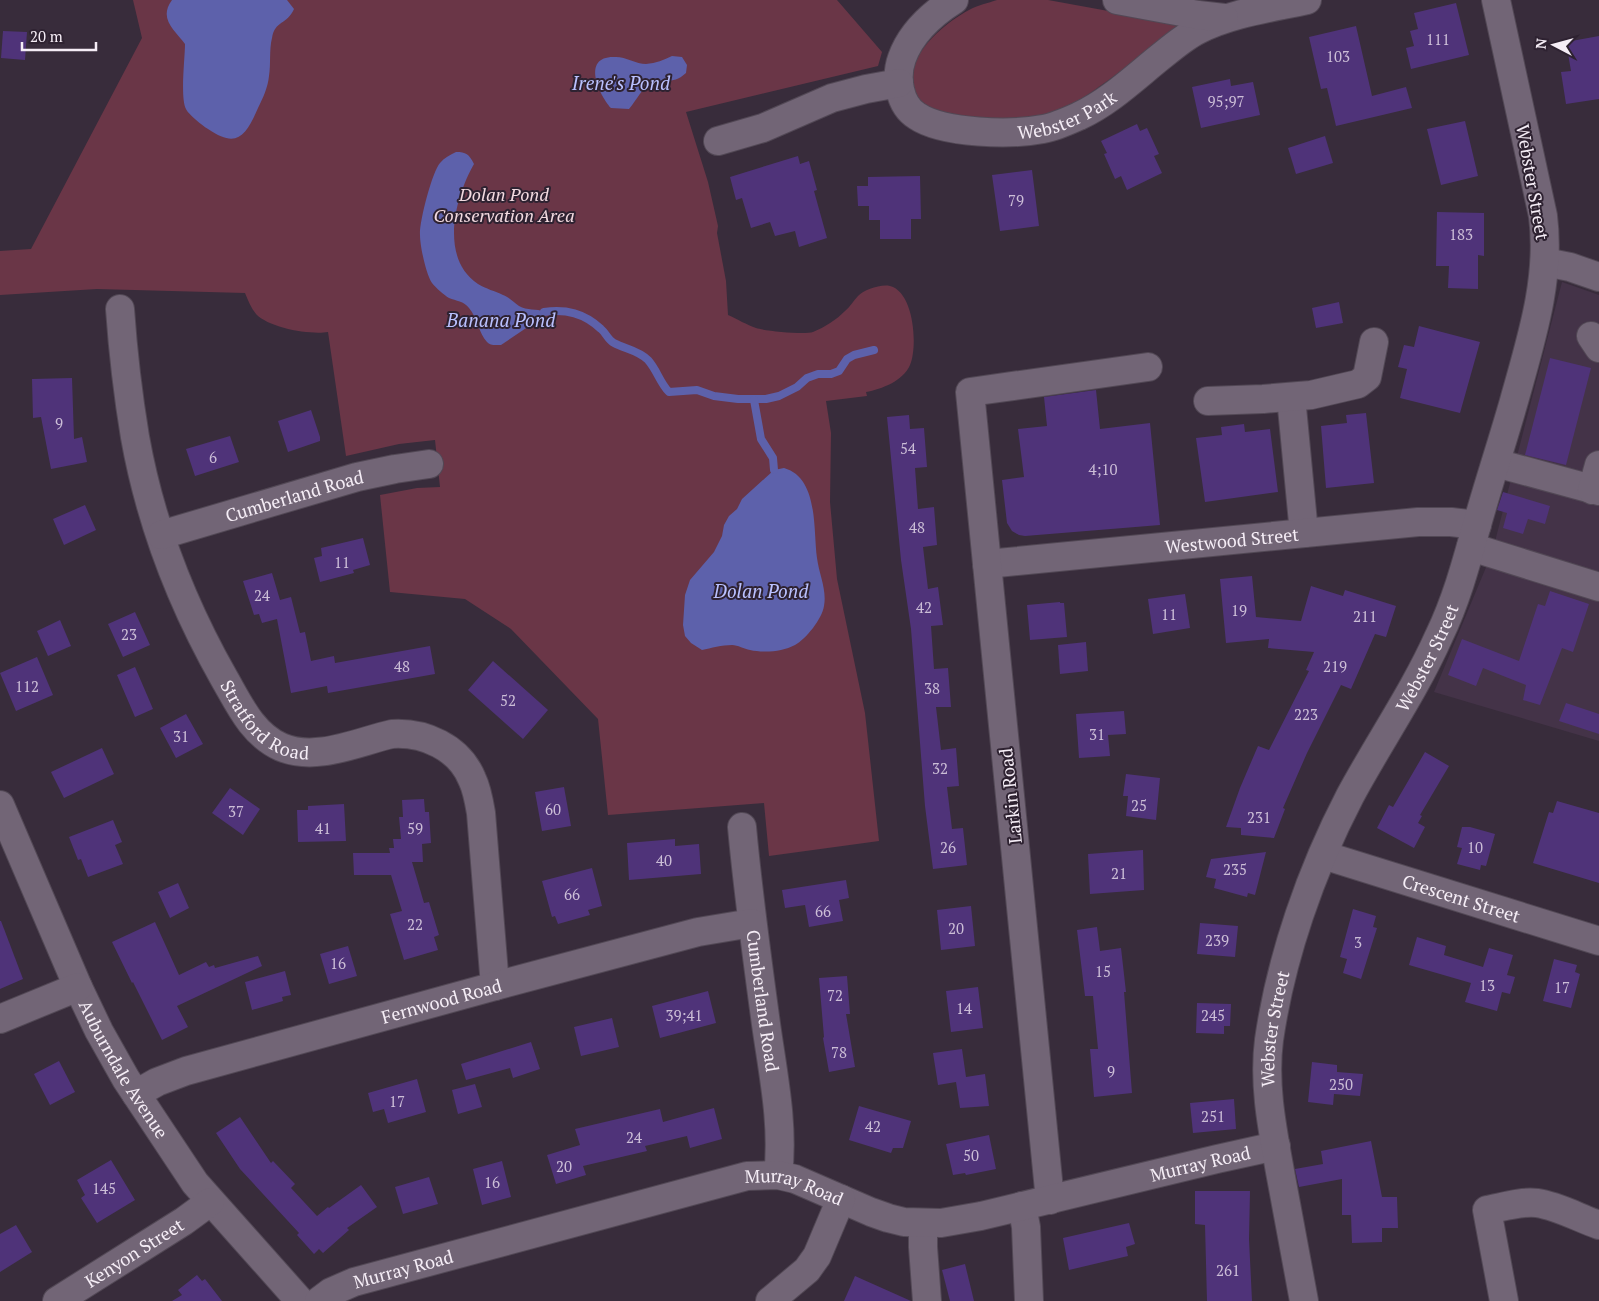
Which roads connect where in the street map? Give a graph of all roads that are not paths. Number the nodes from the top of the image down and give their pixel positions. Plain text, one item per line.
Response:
1 (954, 0) edge
2 (1117, 0) edge
3 (1307, 0) edge
4 (1496, 0) edge
5 (1230, 18) junction
6 (899, 84) junction
7 (718, 141) dead end
8 (1545, 262) junction
9 (1599, 277) edge
10 (120, 309) dead end
11 (1374, 342) dead end
12 (1148, 367) dead end
13 (1291, 396) junction
14 (1208, 401) dead end
15 (1496, 463) junction
16 (429, 464) dead end
17 (1597, 482) edge
18 (1304, 533) junction
19 (161, 534) junction
20 (1474, 536) junction
21 (987, 564) junction
22 (1599, 587) edge
23 (0, 805) edge
24 (742, 827) dead end
25 (1323, 856) junction
26 (752, 923) junction
27 (1599, 941) edge
28 (495, 986) junction
29 (78, 987) junction
30 (0, 1019) edge
31 (136, 1094) junction
32 (1276, 1146) junction
33 (778, 1175) junction
34 (842, 1199) junction
35 (1050, 1200) junction
36 (210, 1202) junction
37 (1022, 1206) junction
38 (922, 1224) junction
39 (1599, 1225) edge
40 (57, 1301) edge
41 (300, 1301) edge
42 (319, 1301) edge
43 (770, 1301) edge
44 (927, 1301) edge
45 (1029, 1301) edge
46 (1304, 1301) edge
47 (1504, 1301) edge

1 - 6 street, Webster Park
2 - 5 street, Webster Park
3 - 5 street, Webster Park
4 - 8 street, Webster Street
5 - 6 street, Webster Park
6 - 7 street
8 - 9 street
8 - 15 street, Webster Street
10 - 19 street, Stratford Road
11 - 13 street
12 - 21 street, Larkin Road
13 - 14 street
13 - 18 street
15 - 17 street
15 - 20 street, Webster Street
16 - 19 street, Cumberland Road
18 - 20 street, Westwood Street
18 - 21 street, Westwood Street
19 - 28 street, Stratford Road
20 - 22 street, Westwood Street
20 - 25 street, Webster Street
21 - 35 street, Larkin Road
23 - 29 street, Auburndale Avenue
24 - 26 street, Cumberland Road
25 - 27 street, Crescent Street
25 - 32 street, Webster Street
26 - 28 street, Fernwood Road
26 - 33 street, Cumberland Road
28 - 31 street, Fernwood Road
29 - 30 street
29 - 31 street, Auburndale Avenue
31 - 36 street, Auburndale Avenue
32 - 35 street, Murray Road
32 - 46 street, Webster Street
33 - 34 street, Murray Road
33 - 42 street, Murray Road
34 - 38 street, Murray Road
34 - 43 street
35 - 37 street, Murray Road
36 - 40 street, Kenyon Street
36 - 41 street, Auburndale Avenue
37 - 38 street, Murray Road
37 - 45 street
38 - 44 street
39 - 47 street

